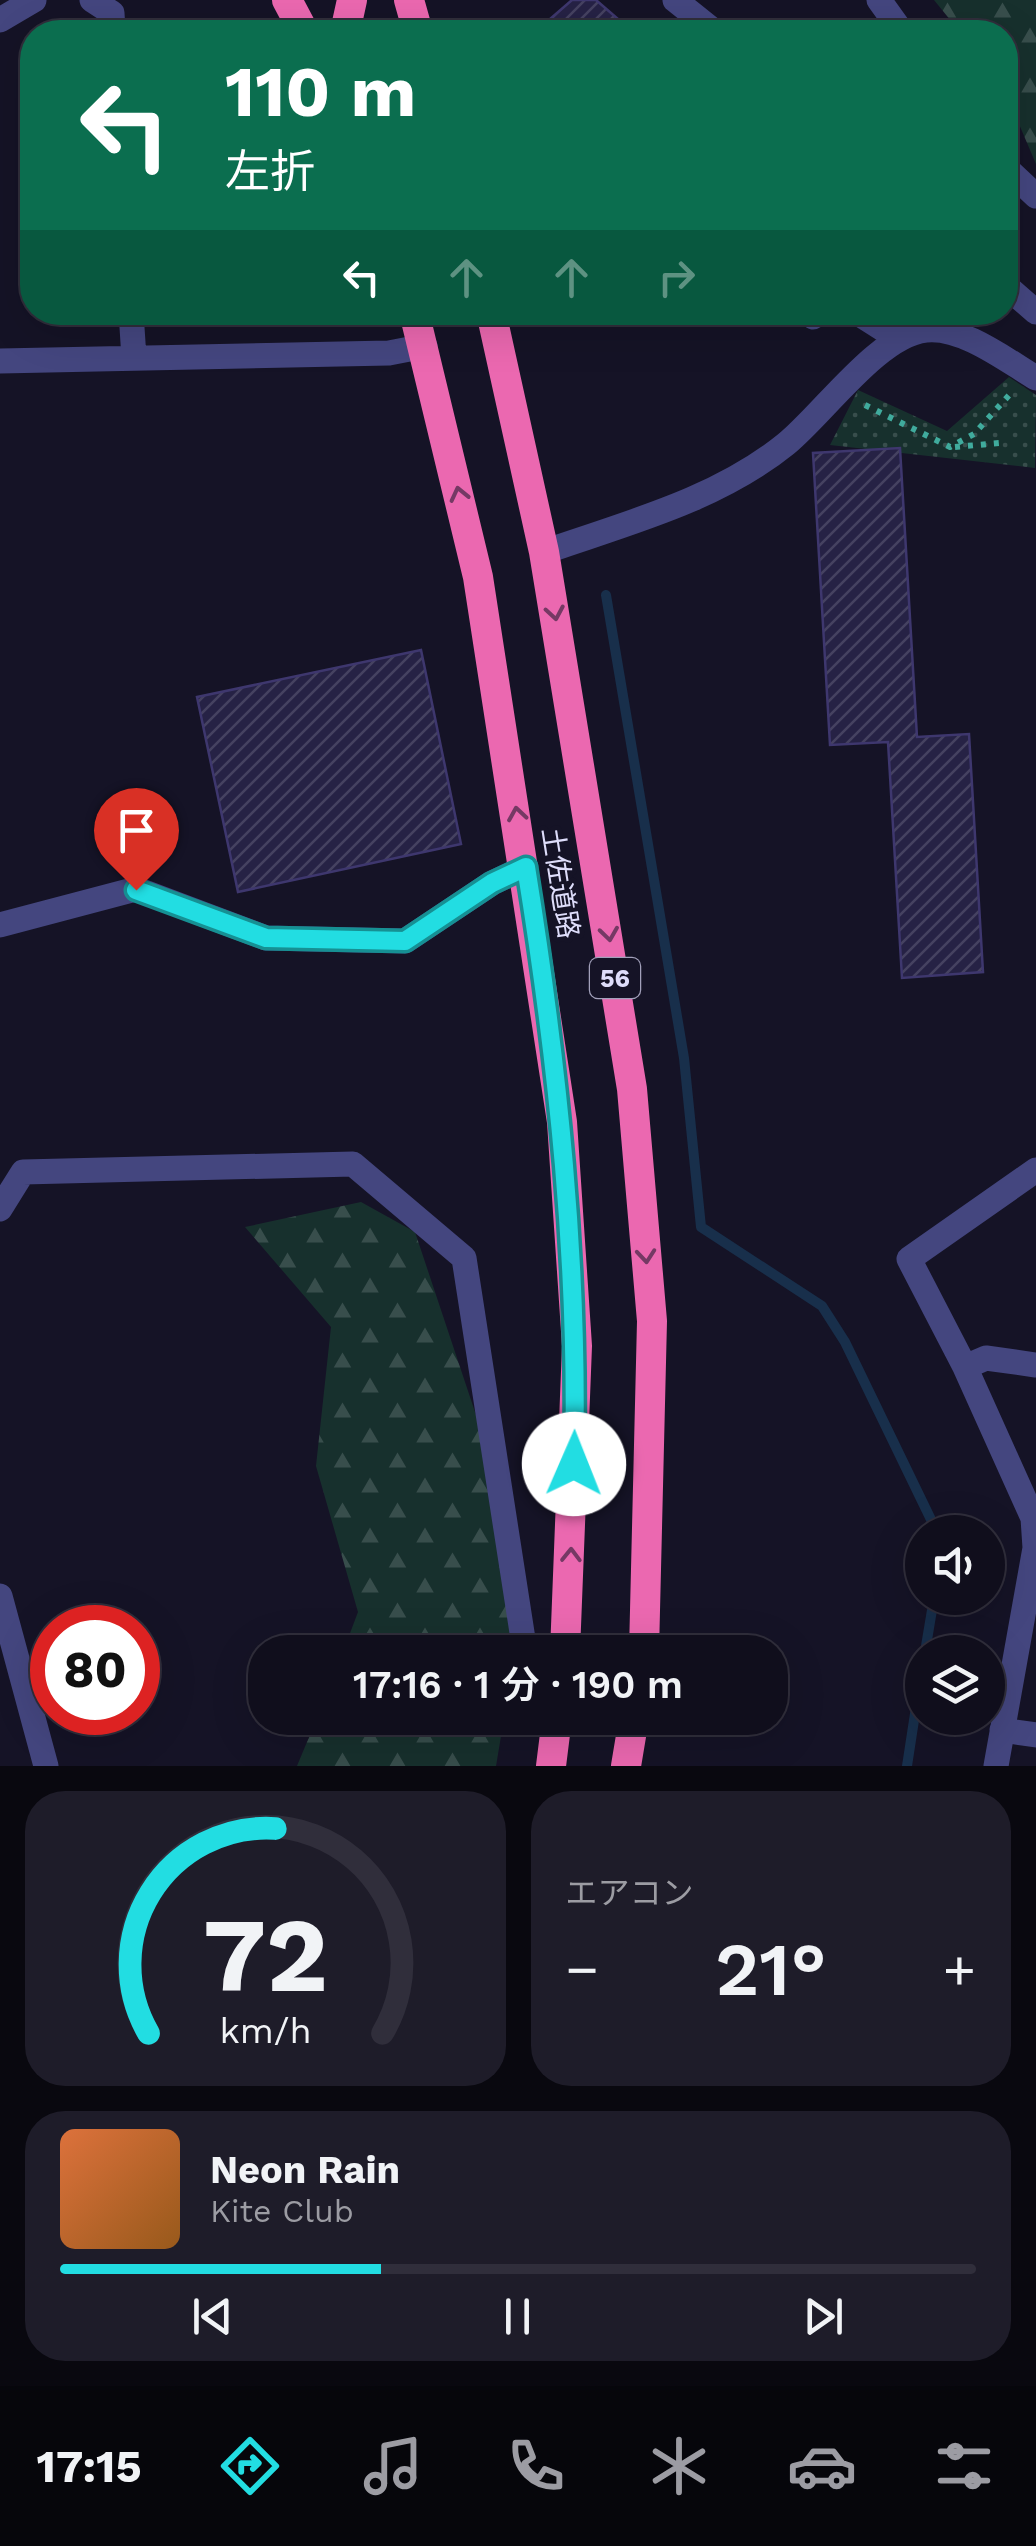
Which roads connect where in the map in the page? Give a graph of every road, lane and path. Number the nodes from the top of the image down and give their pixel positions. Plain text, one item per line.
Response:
1 (34, 0) edge
2 (92, 0) edge
3 (675, 0) edge
4 (0, 20) edge
5 (112, 20) edge
6 (700, 20) edge
7 (132, 325) edge
8 (418, 325) edge
9 (493, 325) edge
10 (877, 325) edge
11 (898, 338) junction
12 (425, 346) junction
13 (134, 358) junction
14 (0, 360) edge
15 (1033, 376) edge
16 (840, 393) junction
17 (999, 443) dead end
18 (950, 447) junction
19 (544, 552) junction
20 (526, 867) junction
21 (0, 925) edge
22 (1036, 1170) edge
23 (0, 1208) edge
24 (965, 1366) junction
25 (1036, 1366) edge
26 (1036, 1548) edge
27 (0, 1596) edge
28 (522, 1635) edge
29 (567, 1635) edge
30 (644, 1635) edge
31 (1005, 1714) edge
32 (1005, 1731) edge
33 (555, 1735) edge
34 (631, 1735) edge
35 (1001, 1735) edge
36 (1036, 1736) edge
37 (46, 1766) edge
38 (550, 1766) edge
39 (626, 1766) edge
40 (996, 1766) edge

1 - 4 street
2 - 5 street
3 - 6 street
7 - 13 street
8 - 12 highway, 土佐道路
9 - 19 highway, 土佐道路 / 56
10 - 11 street
11 - 15 street
11 - 16 street
12 - 13 street
20 -> 12 highway, 土佐道路
13 - 14 street
15 - 18 path
16 - 18 path
16 - 19 street
17 - 18 path
19 -> 30 highway, 土佐道路 / 56
20 - 21 street
29 -> 20 highway, 土佐道路
22 - 24 street
23 - 28 street
24 - 25 street
24 - 26 street
26 - 31 street
27 - 37 street
32 - 36 street
33 - 38 highway
34 - 39 highway
35 - 40 street

